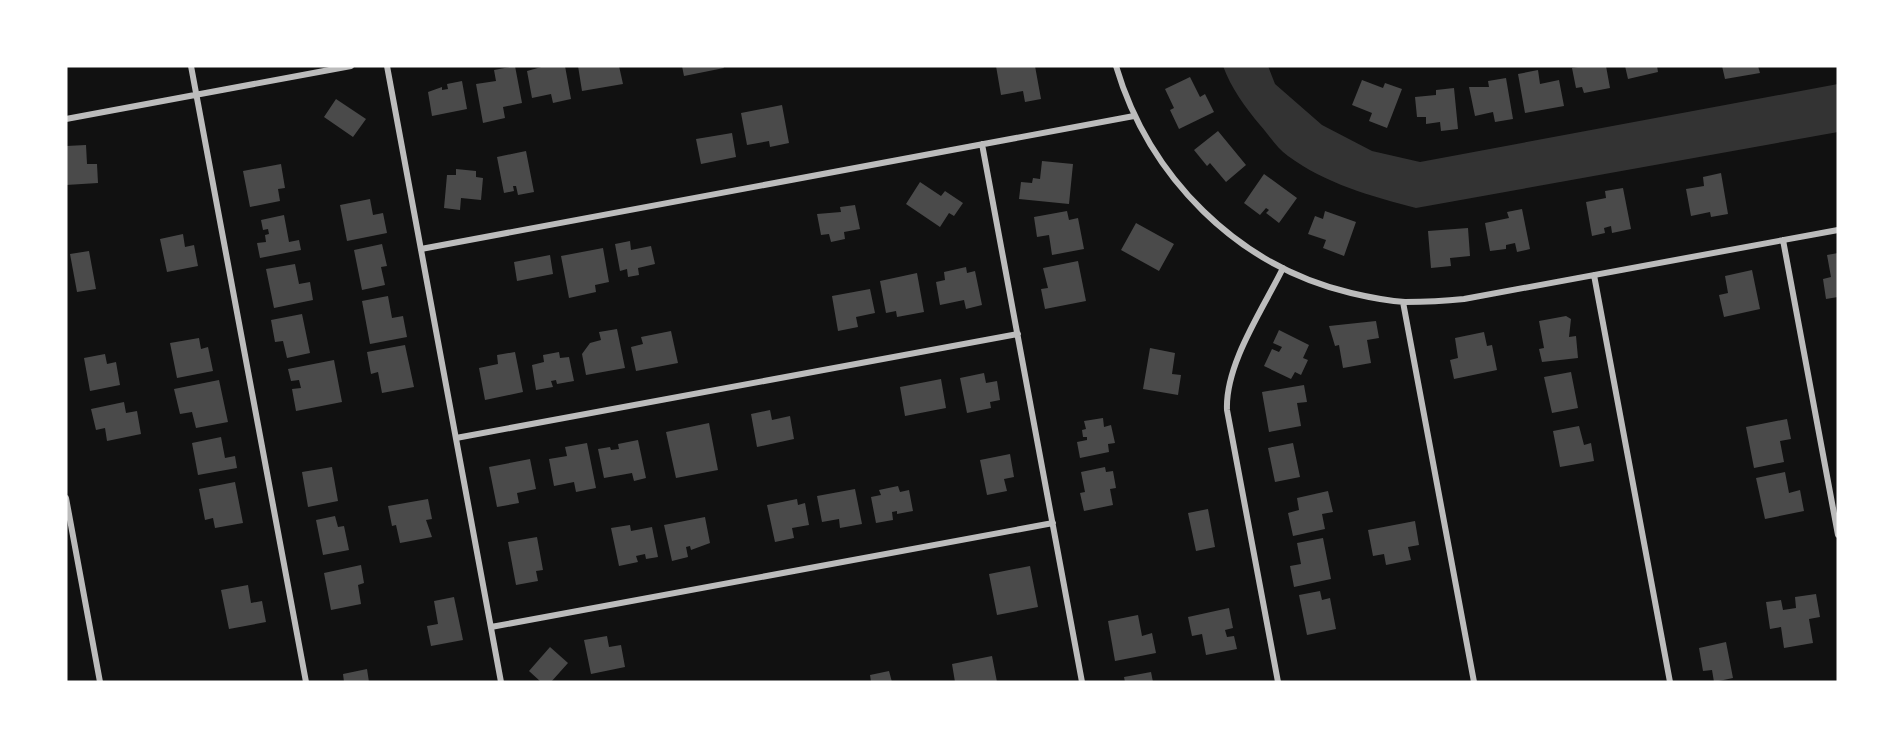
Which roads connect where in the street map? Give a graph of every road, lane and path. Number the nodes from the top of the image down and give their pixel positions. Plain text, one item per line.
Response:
1 (191, 66) edge
2 (351, 66) edge
3 (387, 66) edge
4 (1116, 66) edge
5 (196, 95) junction
6 (1134, 116) junction
7 (66, 119) edge
8 (982, 144) junction
9 (1838, 230) edge
10 (1783, 240) junction
11 (421, 249) junction
12 (1283, 268) junction
13 (1594, 275) junction
14 (1403, 302) junction
15 (1017, 334) junction
16 (456, 438) junction
17 (66, 498) edge
18 (1053, 523) junction
19 (1838, 535) edge
20 (491, 627) junction
21 (100, 682) edge
22 (306, 682) edge
23 (501, 682) edge
24 (1082, 682) edge
25 (1278, 682) edge
26 (1474, 682) edge
27 (1670, 682) edge

1 - 5 street
2 - 5 street
3 - 11 street
4 - 6 street
5 - 7 street
5 - 22 street
6 - 8 street
6 - 12 street
8 - 11 street
8 - 15 street
9 - 10 street
10 - 13 street
10 - 19 street
11 - 16 street
12 - 14 street
12 - 25 street
13 - 14 street
13 - 27 street
14 - 26 street
15 - 16 street
15 - 18 street
16 - 20 street
17 - 21 street
18 - 20 street
18 - 24 street
20 - 23 street

